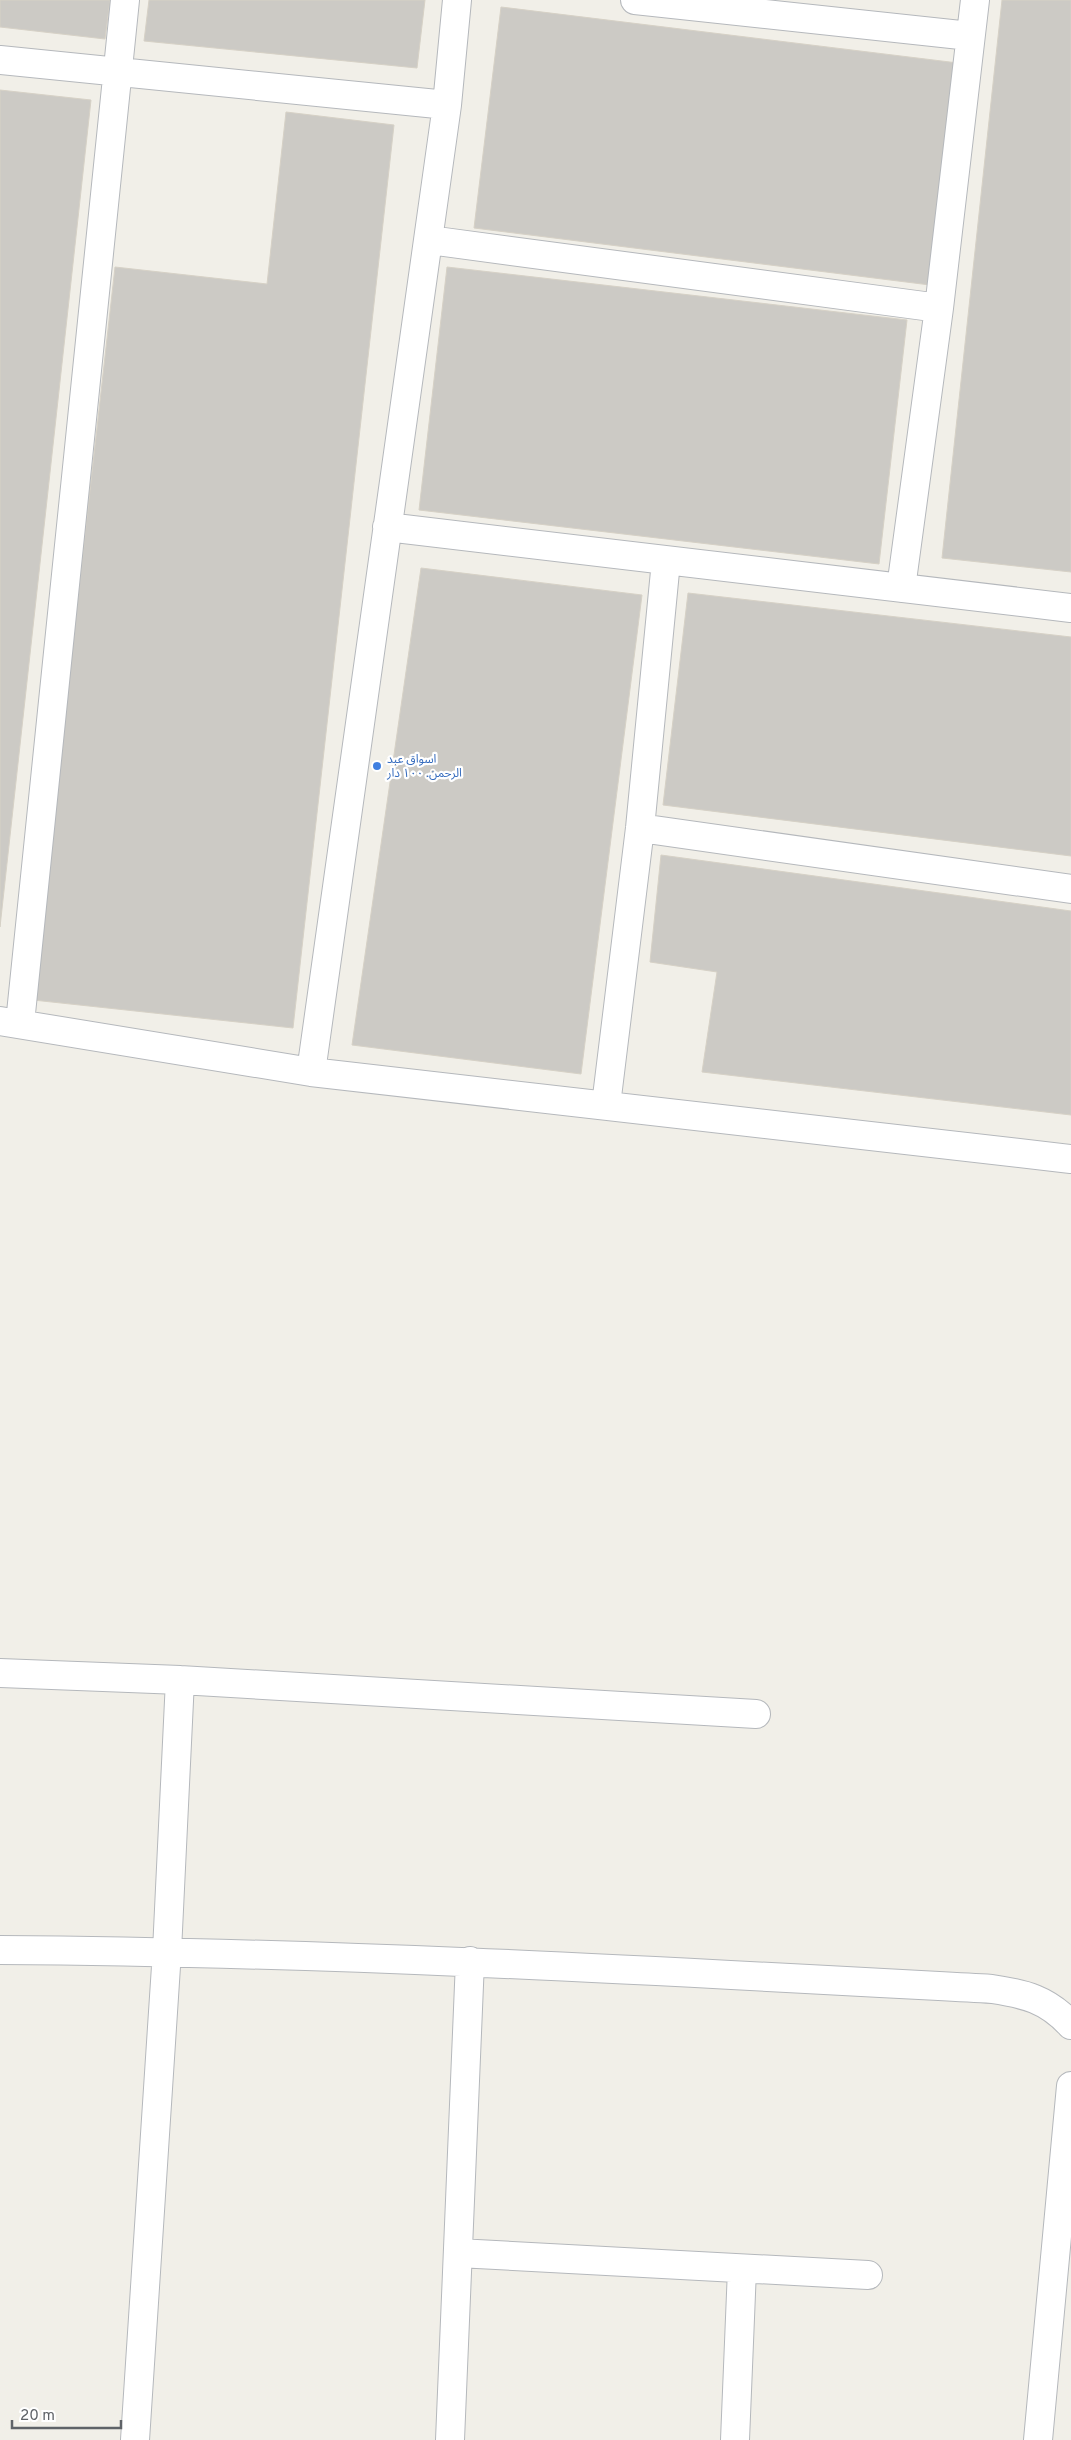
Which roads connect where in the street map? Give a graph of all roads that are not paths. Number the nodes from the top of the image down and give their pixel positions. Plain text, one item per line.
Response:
1 (125, 0) edge
2 (457, 0) edge
3 (635, 0) edge
4 (975, 0) edge
5 (756, 7) edge
6 (970, 36) junction
7 (0, 60) edge
8 (116, 72) junction
9 (447, 105) junction
10 (429, 240) junction
11 (938, 308) junction
12 (388, 527) junction
13 (666, 561) junction
14 (900, 588) junction
15 (1071, 608) edge
16 (640, 828) junction
17 (1071, 889) edge
18 (10, 1022) edge
19 (311, 1072) junction
20 (606, 1105) junction
21 (1071, 1159) edge
22 (0, 1673) edge
23 (180, 1680) junction
24 (756, 1714) dead end
25 (0, 1950) edge
26 (167, 1951) junction
27 (470, 1961) junction
28 (1071, 2025) edge
29 (1071, 2086) edge
30 (1068, 2141) edge
31 (458, 2253) junction
32 (742, 2268) junction
33 (868, 2275) dead end
34 (1061, 2284) edge
35 (135, 2440) edge
36 (450, 2440) edge
37 (735, 2440) edge
38 (1038, 2440) edge

1 - 8 street
2 - 9 street
3 - 5 street
4 - 6 street
5 - 6 street
6 - 11 street
7 - 8 street
8 - 9 street
8 - 18 street
9 - 10 street
10 - 11 street
10 - 12 street
11 - 14 street
12 - 13 street
12 - 19 street
13 - 14 street
13 - 16 street
14 - 15 street
16 - 17 street
16 - 20 street
18 - 19 street
19 - 20 street
20 - 21 street
22 - 23 street
23 - 24 street
23 - 26 street
25 - 26 street
26 - 27 street
26 - 35 street
27 - 28 street
27 - 31 street
29 - 30 street
30 - 34 street
31 - 32 street
31 - 36 street
32 - 33 street
32 - 37 street
34 - 38 street

